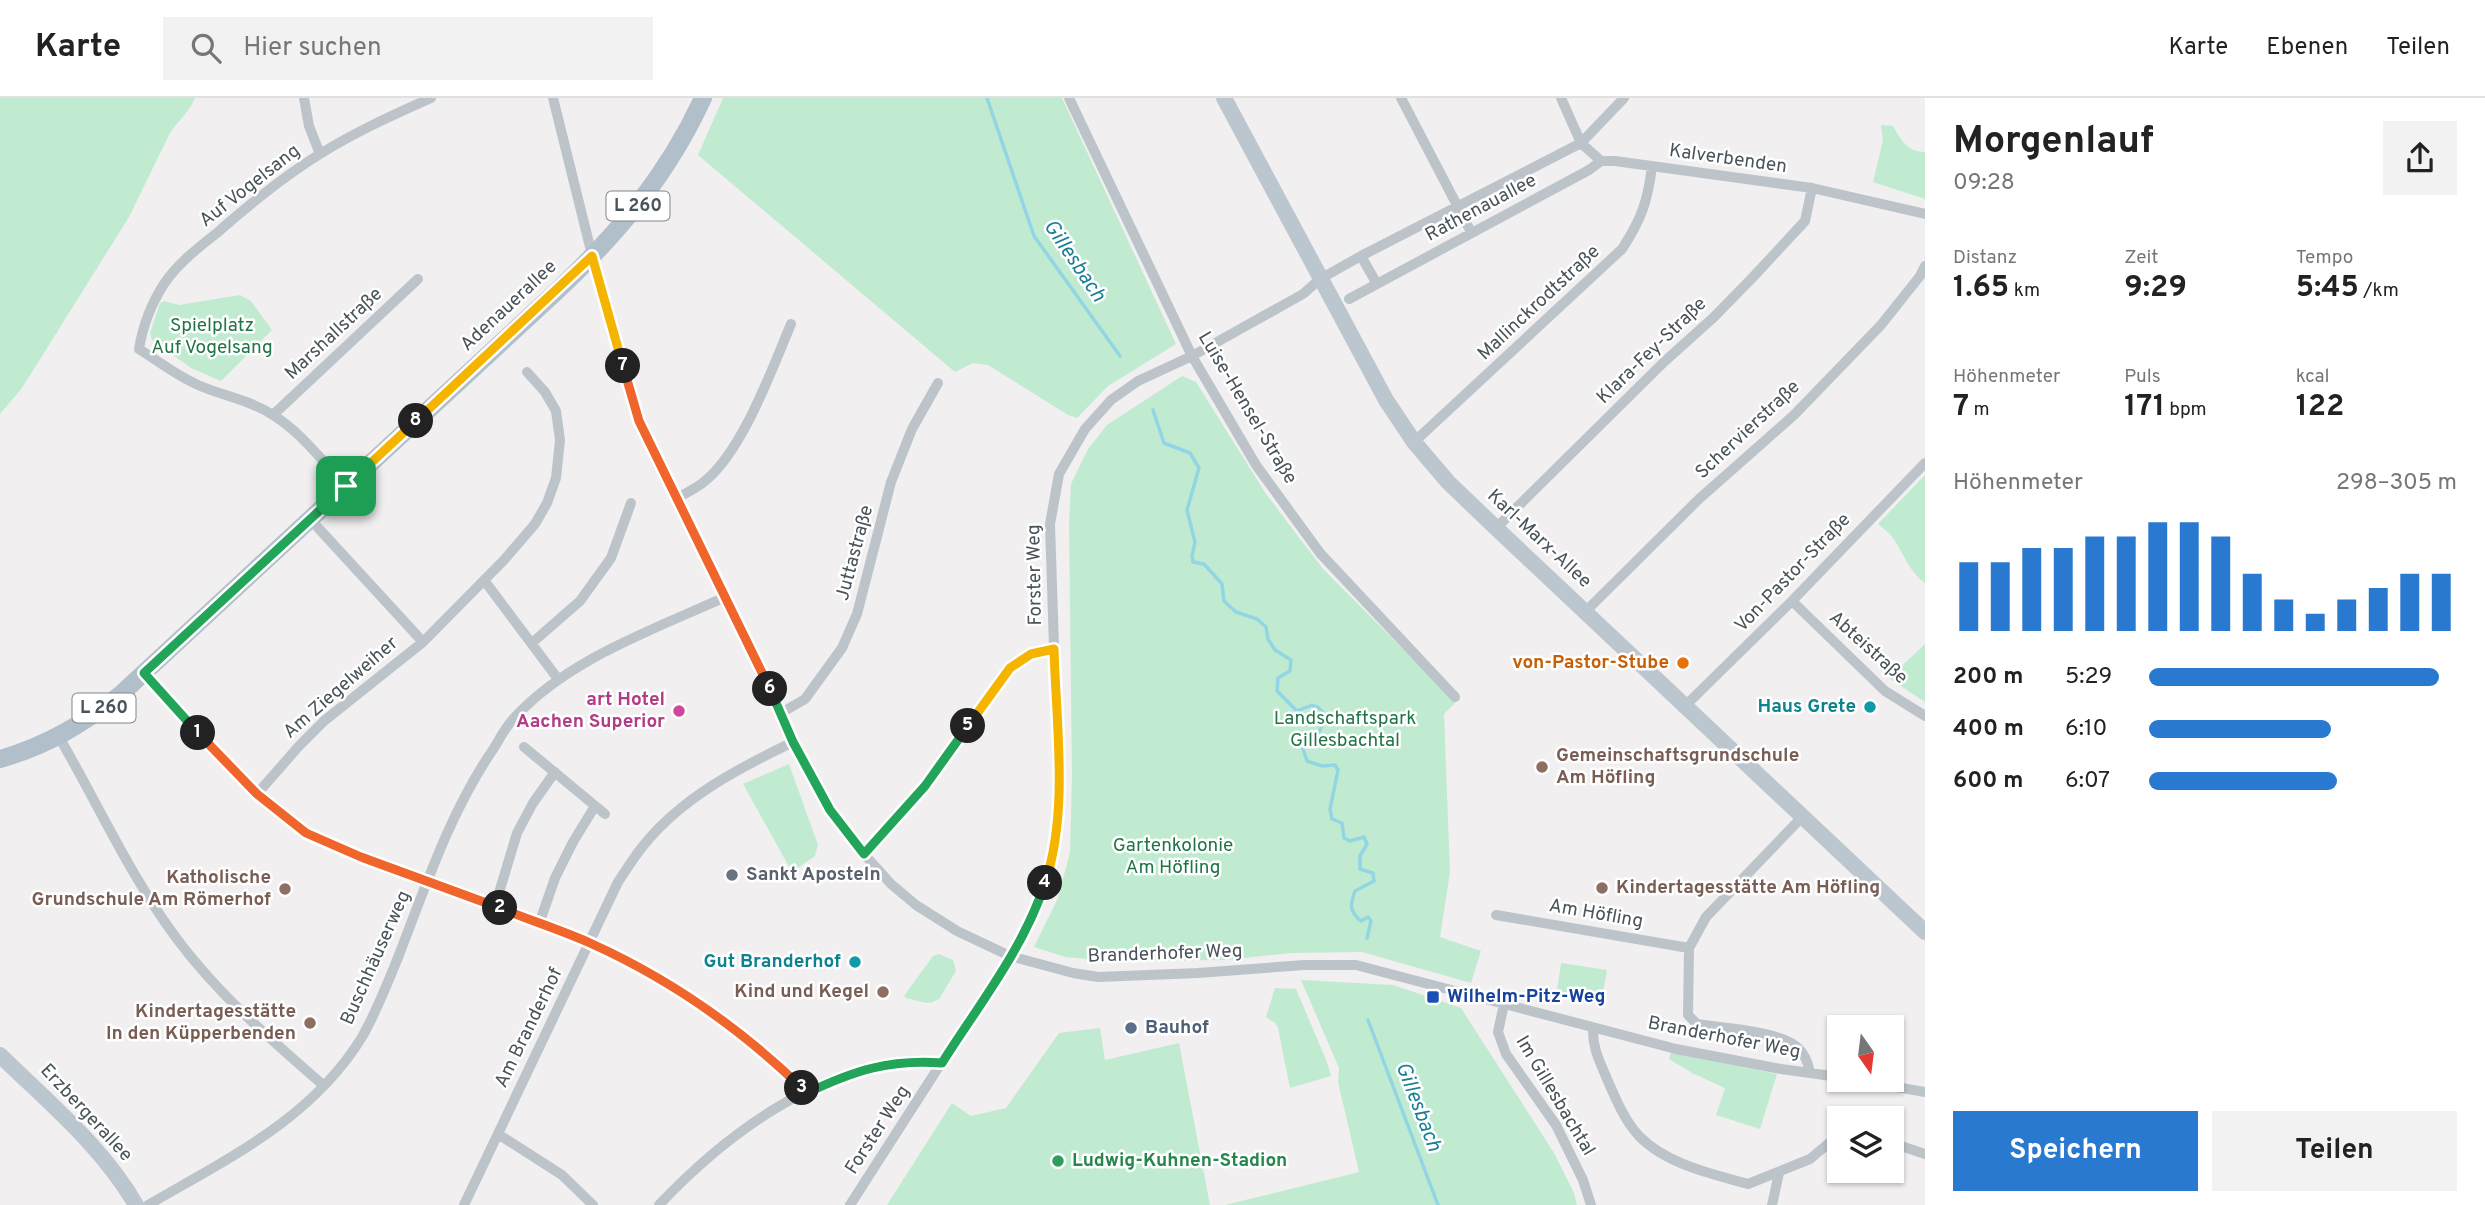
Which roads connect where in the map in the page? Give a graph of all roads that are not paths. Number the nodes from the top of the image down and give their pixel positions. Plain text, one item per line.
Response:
1 (304, 98) edge
2 (431, 98) edge
3 (553, 98) edge
4 (703, 98) edge
5 (1069, 98) edge
6 (1224, 98) edge
7 (1401, 98) edge
8 (1561, 98) edge
9 (1624, 98) edge
10 (1581, 142) junction
11 (320, 154) junction
12 (1601, 161) junction
13 (1652, 166) junction
14 (1812, 188) junction
15 (1457, 206) junction
16 (1925, 214) edge
17 (1471, 232) junction
18 (592, 256) junction
19 (1361, 256) junction
20 (1925, 266) edge
21 (418, 279) dead end
22 (1320, 279) junction
23 (1377, 284) junction
24 (1349, 299) dead end
25 (791, 324) dead end
26 (1192, 356) junction
27 (527, 372) dead end
28 (938, 383) dead end
29 (273, 415) junction
30 (1414, 442) junction
31 (1925, 463) edge
32 (346, 486) junction
33 (677, 498) junction
34 (631, 503) dead end
35 (310, 519) junction
36 (1496, 528) junction
37 (484, 580) junction
38 (725, 597) junction
39 (1792, 601) junction
40 (1585, 612) junction
41 (423, 642) junction
42 (533, 642) junction
43 (1054, 649) junction
44 (144, 673) junction
45 (558, 679) junction
46 (1455, 696) dead end
47 (1685, 706) junction
48 (781, 713) junction
49 (1925, 716) edge
50 (59, 737) junction
51 (793, 742) junction
52 (524, 747) dead end
53 (0, 759) edge
54 (555, 772) junction
55 (257, 794) junction
56 (595, 806) junction
57 (605, 814) dead end
58 (1803, 816) junction
59 (864, 854) junction
60 (428, 881) junction
61 (495, 906) junction
62 (1496, 915) dead end
63 (539, 924) junction
64 (1925, 932) edge
65 (589, 943) junction
66 (1689, 948) junction
67 (1010, 956) junction
68 (1504, 1004) junction
69 (1593, 1028) junction
70 (0, 1055) edge
71 (942, 1063) junction
72 (1810, 1072) junction
73 (1827, 1075) edge
74 (323, 1086) junction
75 (1904, 1088) edge
76 (1925, 1092) edge
77 (807, 1093) junction
78 (498, 1133) junction
79 (1827, 1145) edge
80 (1904, 1147) edge
81 (1925, 1154) edge
82 (1779, 1172) junction
83 (1773, 1203) edge
84 (136, 1205) edge
85 (148, 1205) edge
86 (464, 1205) edge
87 (593, 1205) edge
88 (659, 1205) edge
89 (850, 1205) edge
90 (1591, 1205) edge

1 - 11 street
2 - 11 street, Auf Vogelsang
3 - 18 street, Branderhofer Weg
4 - 18 main road, Adenauerallee / L 260
5 - 26 street, Luise-Hensel-Straße
6 - 22 street, Karl-Marx-Allee
7 - 15 street
8 - 10 street
9 - 10 street, Rathenauallee
10 - 12 street
10 - 15 street, Rathenauallee
11 - 29 street, Auf Vogelsang
12 - 13 street, Kalverbenden
12 - 17 street, Rathenauallee
13 - 14 street, Kalverbenden
13 - 30 street, Mallinckrodtstraße
14 - 16 street, Kalverbenden
14 - 36 street, Klara-Fey-Straße
15 - 17 street
15 - 19 street, Rathenauallee
17 - 23 street, Rathenauallee
18 - 32 main road, Adenauerallee / L 260
18 - 33 street, Branderhofer Weg
19 - 22 street, Rathenauallee
19 - 23 street
20 - 40 street, Schervierstraße
21 - 29 street, Marshallstraße
22 - 26 street, Forster Weg
22 - 30 street, Karl-Marx-Allee
23 - 24 street, Rathenauallee
25 - 33 street
26 - 43 street, Forster Weg
26 - 46 street, Luise-Hensel-Straße
27 - 37 street, Am Ziegelweiher
28 - 48 street, Juttastraße
29 - 32 street
30 - 36 street, Karl-Marx-Allee
31 - 39 street, Von-Pastor-Straße
32 - 35 main road, Adenauerallee / L 260
33 - 38 street, Branderhofer Weg
34 - 42 street
35 - 41 street, Am Ziegelweiher
35 - 44 main road, Adenauerallee / L 260
36 - 40 street, Karl-Marx-Allee
37 - 41 street, Am Ziegelweiher
37 - 42 street
38 - 45 street, Buschhäuserweg
38 - 48 street, Branderhofer Weg
39 - 47 street, Von-Pastor-Straße
39 - 49 street, Abteistraße
40 - 47 street, Karl-Marx-Allee
41 - 55 street, Am Ziegelweiher
42 - 45 street
43 - 59 street
43 - 67 street, Forster Weg
44 - 50 main road, Adenauerallee / L 260
44 - 55 street
45 - 60 street, Buschhäuserweg
47 - 58 street, Karl-Marx-Allee
48 - 51 street, Branderhofer Weg
50 - 53 main road, Adenauerallee / L 260
50 - 74 street
51 - 59 street, Branderhofer Weg
51 - 65 street, Am Branderhof
52 - 54 street
54 - 56 street
54 - 61 street
55 - 60 street
56 - 57 street
56 - 63 street
58 - 64 street, Karl-Marx-Allee
58 - 66 street
59 - 67 street, Branderhofer Weg
60 - 61 street
60 - 74 street, Buschhäuserweg
61 - 63 street
62 - 66 street, Am Höfling
63 - 65 street
65 - 77 street
65 - 78 street, Am Branderhof
66 - 72 street, Branderhofer Weg
67 - 68 street, Branderhofer Weg
67 - 71 street, Forster Weg
68 - 69 street, Branderhofer Weg
68 - 90 street, Im Gillesbachtal
69 - 72 street, Branderhofer Weg
69 - 82 street
70 - 84 street, Erzbergerallee
71 - 77 street
71 - 89 street, Forster Weg
72 - 73 street, Branderhofer Weg
74 - 85 street, Buschhäuserweg
75 - 76 street
77 - 88 street
78 - 86 street, Am Branderhof
78 - 87 street
79 - 82 street
80 - 81 street
82 - 83 street

